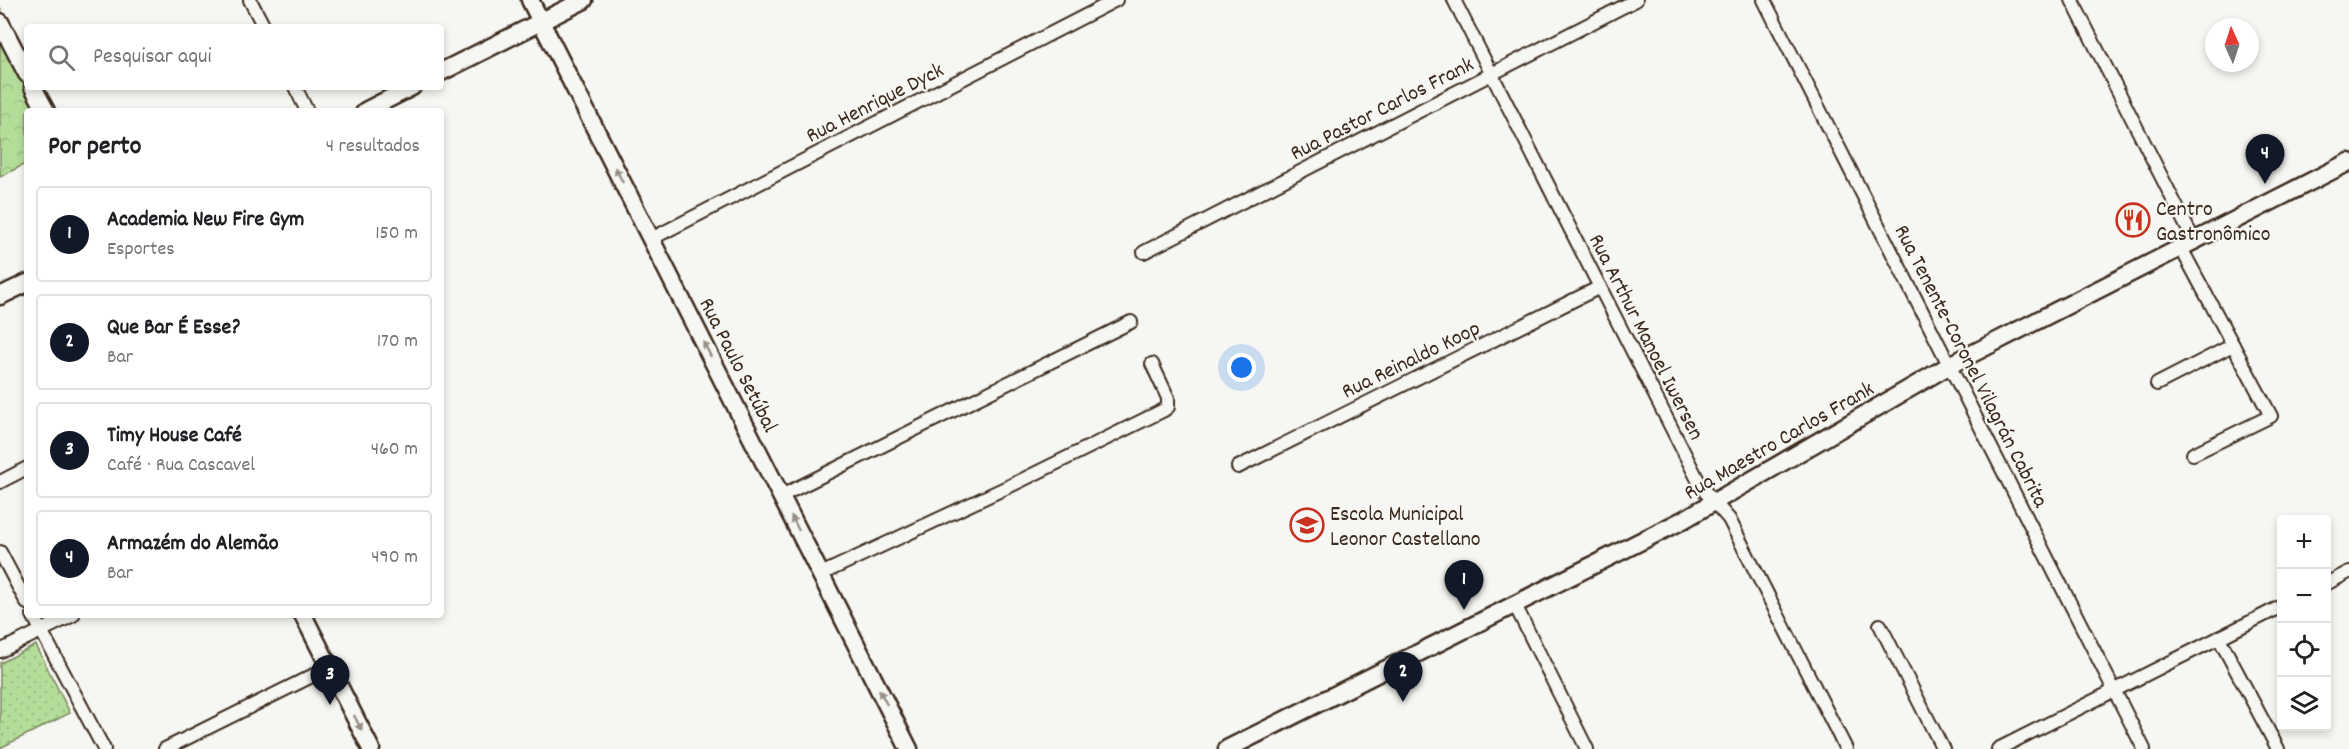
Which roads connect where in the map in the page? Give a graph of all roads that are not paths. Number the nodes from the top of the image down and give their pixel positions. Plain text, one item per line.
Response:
1 (250, 0) edge
2 (530, 0) edge
3 (584, 0) edge
4 (1116, 0) edge
5 (1454, 0) edge
6 (1636, 0) edge
7 (1764, 0) edge
8 (2073, 0) edge
9 (0, 22) edge
10 (541, 22) junction
11 (262, 24) edge
12 (24, 68) edge
13 (444, 70) edge
14 (1492, 74) junction
15 (35, 90) edge
16 (296, 90) edge
17 (406, 90) edge
18 (44, 108) edge
19 (306, 108) edge
20 (371, 108) edge
21 (2349, 162) edge
22 (651, 239) junction
23 (2188, 244) junction
24 (1144, 252) dead end
25 (24, 284) edge
26 (1600, 287) junction
27 (0, 296) edge
28 (1131, 322) dead end
29 (2233, 345) junction
30 (1152, 364) dead end
31 (1950, 365) junction
32 (2157, 384) dead end
33 (2193, 454) dead end
34 (1238, 467) dead end
35 (24, 470) edge
36 (0, 482) edge
37 (781, 496) junction
38 (1715, 503) junction
39 (0, 552) edge
40 (2349, 572) edge
41 (821, 574) junction
42 (2331, 581) edge
43 (24, 597) edge
44 (1515, 605) junction
45 (2277, 609) edge
46 (35, 618) edge
47 (68, 618) edge
48 (305, 618) edge
49 (1880, 625) dead end
50 (42, 631) junction
51 (2219, 638) junction
52 (0, 651) edge
53 (330, 668) junction
54 (2114, 690) junction
55 (104, 749) edge
56 (165, 749) edge
57 (371, 749) edge
58 (909, 749) edge
59 (1227, 749) edge
60 (1587, 749) edge
61 (1846, 749) edge
62 (1943, 749) edge
63 (1998, 749) edge
64 (2144, 749) edge
65 (2278, 749) edge

1 - 11 street
2 - 10 main road, Rua Paulo Setúbal
3 - 10 main road
4 - 22 street, Rua Henrique Dyck
5 - 14 street, Rua Arthur Manoel Iwersen
6 - 14 street, Rua Pastor Carlos Frank
7 - 31 street, Rua Tenente-Coronel Vilagrán Cabrita
8 - 23 street
9 - 12 main road
10 - 13 main road
22 -> 10 main road, Rua Paulo Setúbal
14 - 24 street, Rua Pastor Carlos Frank
14 - 26 street, Rua Arthur Manoel Iwersen
15 - 18 main road
16 - 19 street
17 - 20 main road
21 - 23 main road, Rua Maestro Carlos Frank
37 -> 22 main road, Rua Paulo Setúbal
23 - 29 street
23 - 31 main road, Rua Maestro Carlos Frank
25 - 27 main road
26 - 34 street, Rua Reinaldo Koop
26 - 38 street, Rua Arthur Manoel Iwersen
28 - 37 street
29 - 32 street
29 - 33 street
30 - 41 street
31 - 38 main road, Rua Maestro Carlos Frank
31 - 54 street, Rua Tenente-Coronel Vilagrán Cabrita
35 - 36 street
41 -> 37 main road, Rua Paulo Setúbal
38 - 44 main road, Rua Maestro Carlos Frank
38 - 61 street, Rua Arthur Manoel Iwersen
39 - 43 street
40 - 42 street
58 -> 41 main road, Rua Paulo Setúbal
44 - 59 main road, Rua Maestro Carlos Frank
44 - 60 street
45 - 51 street
46 - 50 street
47 - 50 street
48 - 53 main road
49 - 62 street
50 - 52 street
50 - 55 street
51 - 54 street
51 - 65 street
53 - 56 street
53 -> 57 main road
54 - 63 street
54 - 64 street, Rua Tenente-Coronel Vilagrán Cabrita

